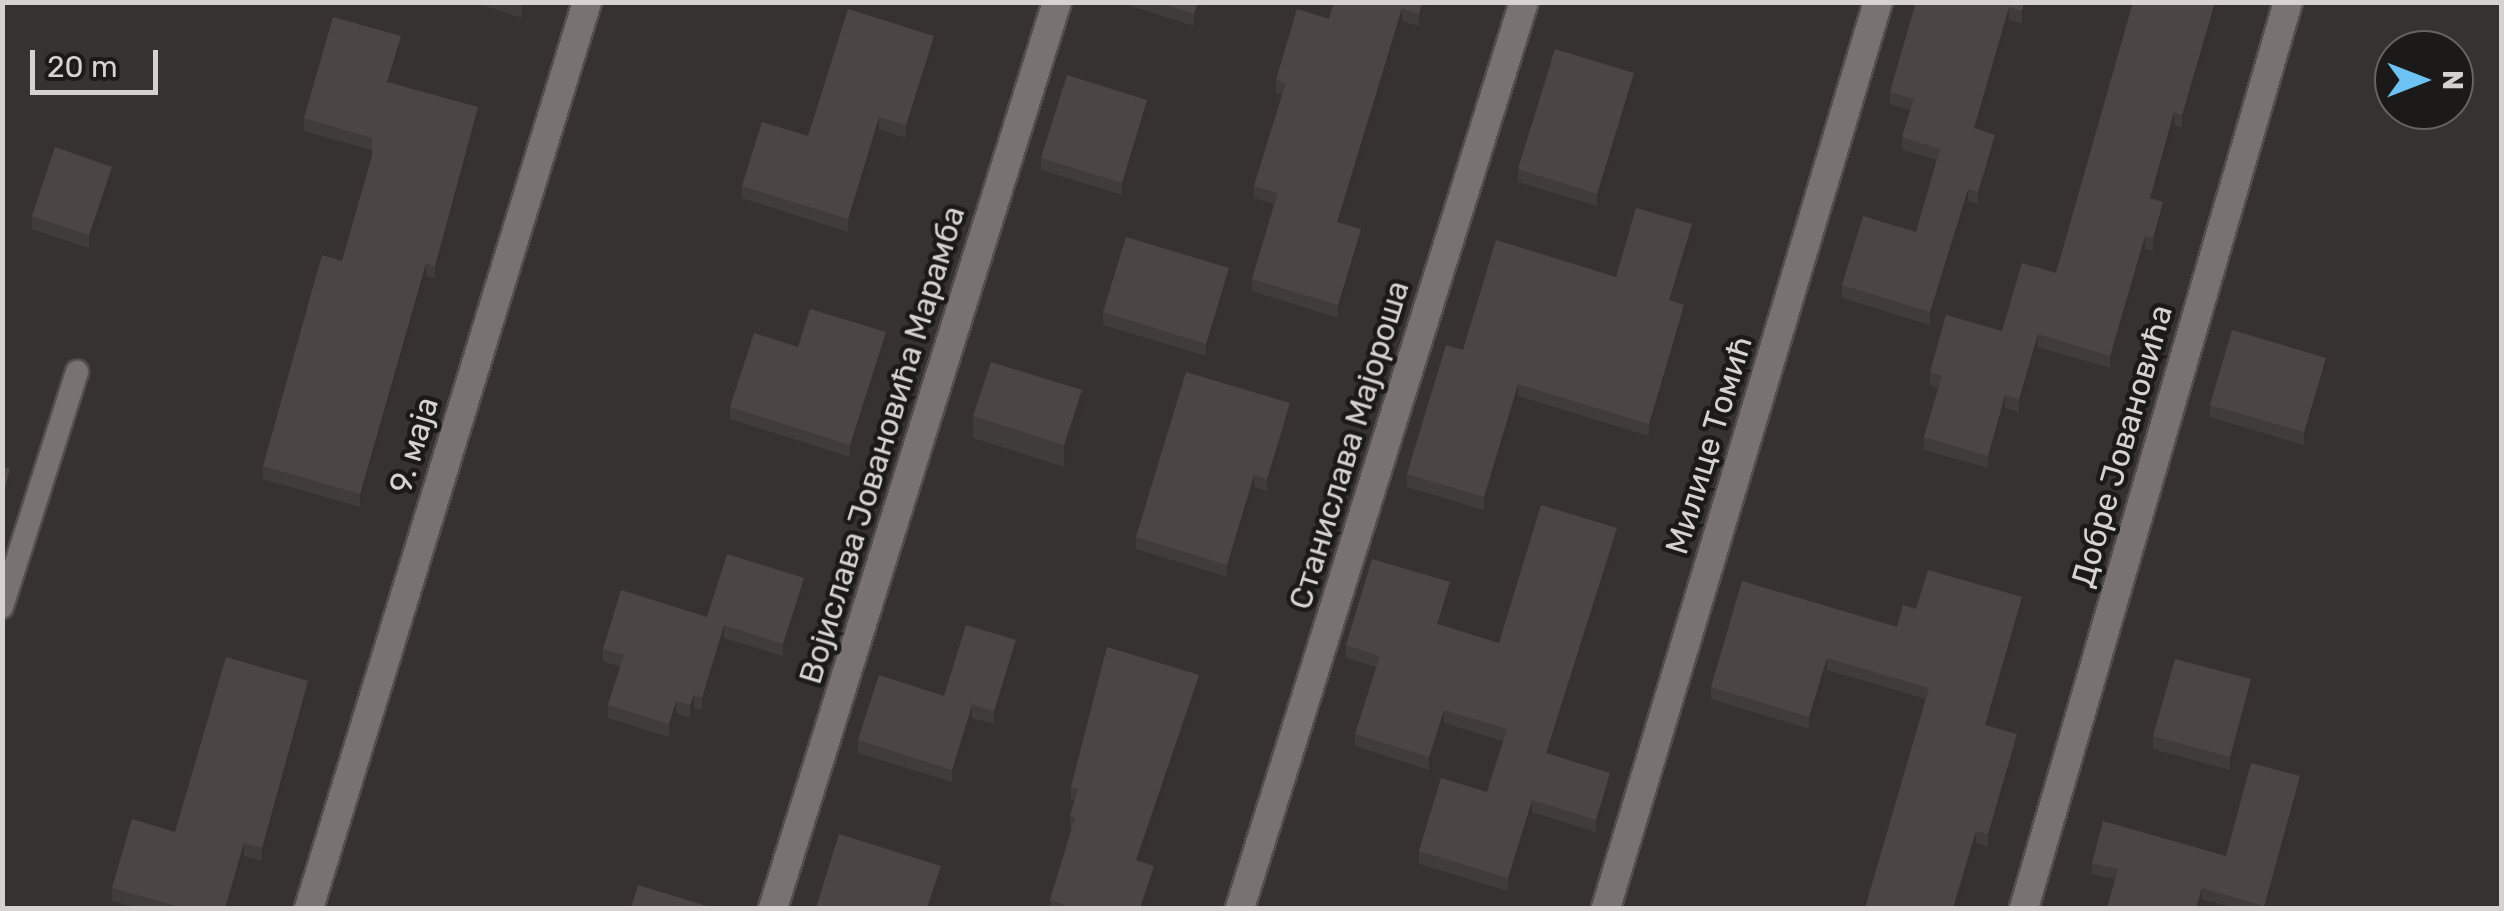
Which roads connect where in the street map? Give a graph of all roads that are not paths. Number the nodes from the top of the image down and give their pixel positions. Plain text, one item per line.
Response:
1 (587, 2) edge
2 (1057, 2) edge
3 (1524, 2) edge
4 (1878, 2) edge
5 (2288, 2) edge
6 (77, 372) dead end
7 (2, 606) edge
8 (309, 908) edge
9 (773, 908) edge
10 (1240, 908) edge
11 (1606, 908) edge
12 (2024, 908) edge

1 - 8 street, 9. маја
2 - 9 street, Војислава Јовановића Марамба
3 - 10 street, Станислава Мајороша
4 - 11 street, Милице Томић
5 - 12 street, Добре Јовановића
6 - 7 lane

